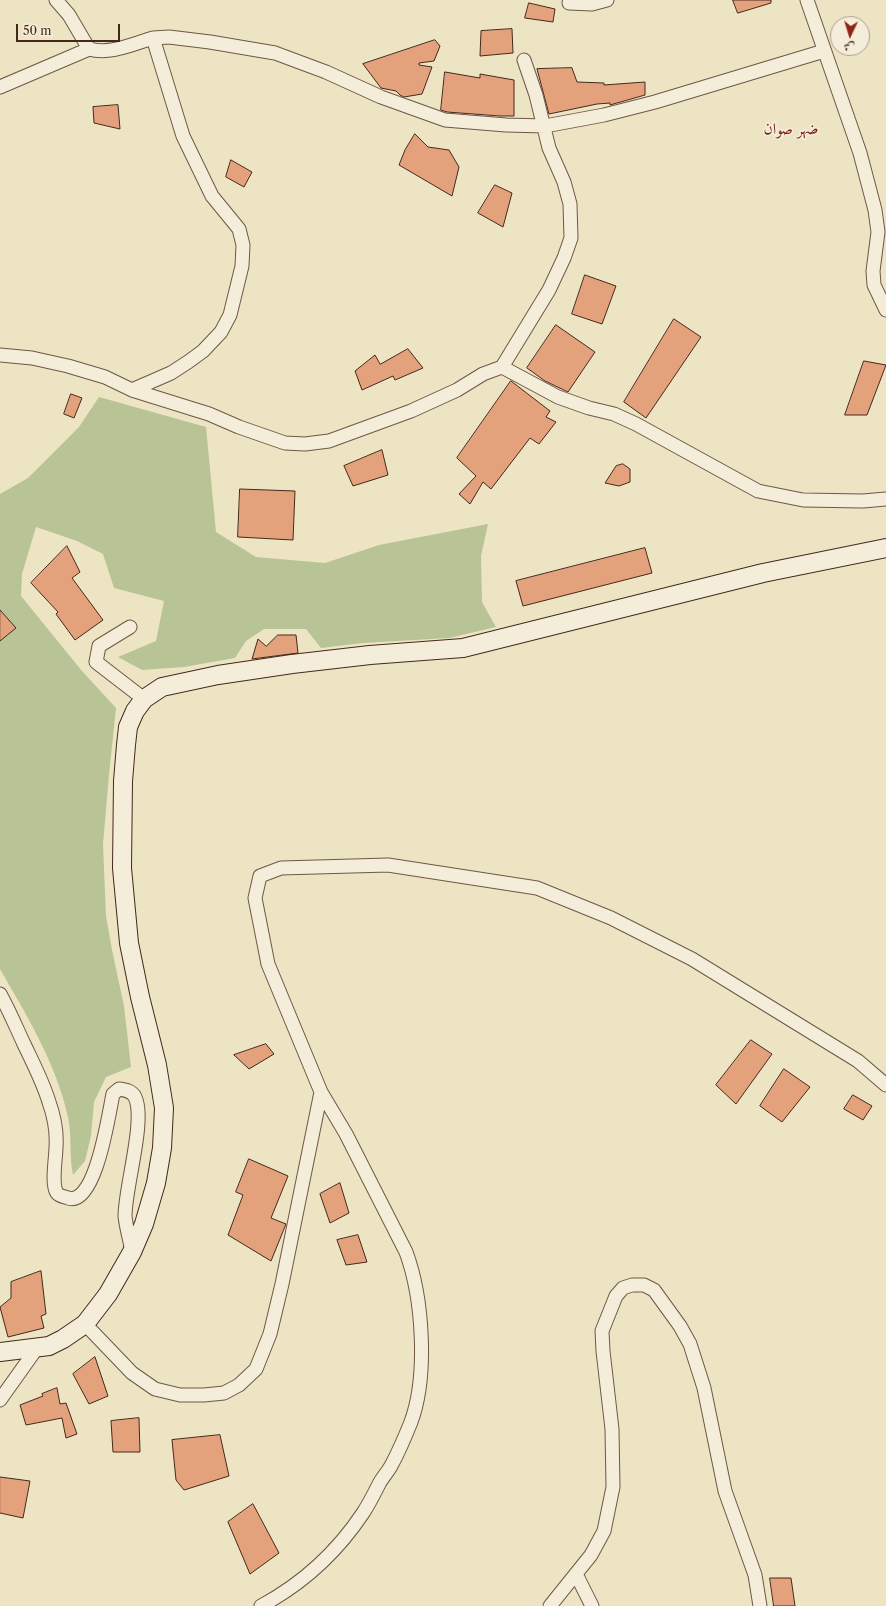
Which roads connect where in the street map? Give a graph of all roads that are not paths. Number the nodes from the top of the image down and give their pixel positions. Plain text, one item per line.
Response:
1 (56, 0) edge
2 (607, 0) edge
3 (807, 0) edge
4 (569, 3) dead end
5 (153, 38) junction
6 (89, 49) junction
7 (824, 52) junction
8 (524, 60) dead end
9 (0, 88) edge
10 (545, 126) junction
11 (886, 310) edge
12 (0, 354) edge
13 (502, 367) junction
14 (132, 390) junction
15 (886, 499) edge
16 (886, 548) edge
17 (130, 627) dead end
18 (144, 700) junction
19 (0, 994) edge
20 (886, 1086) edge
21 (321, 1092) junction
22 (132, 1252) junction
23 (85, 1324) junction
24 (37, 1348) junction
25 (0, 1352) edge
26 (0, 1400) edge
27 (576, 1574) junction
28 (261, 1606) edge
29 (550, 1606) edge
30 (592, 1606) edge
31 (760, 1606) edge

1 - 6 street
2 - 4 street
3 - 7 street
5 - 6 street
5 - 10 street
5 - 14 street
6 - 9 street
7 - 10 street
7 - 11 street
8 - 10 street
10 - 13 street
12 - 14 street
13 - 14 street
13 - 15 street
16 - 18 main road
17 - 18 street
18 - 22 main road
19 - 22 street
20 - 21 street
21 - 23 street
21 - 28 street
22 - 23 main road
23 - 24 main road
24 - 25 main road
24 - 26 street
27 - 29 street
27 - 30 street
27 - 31 street

